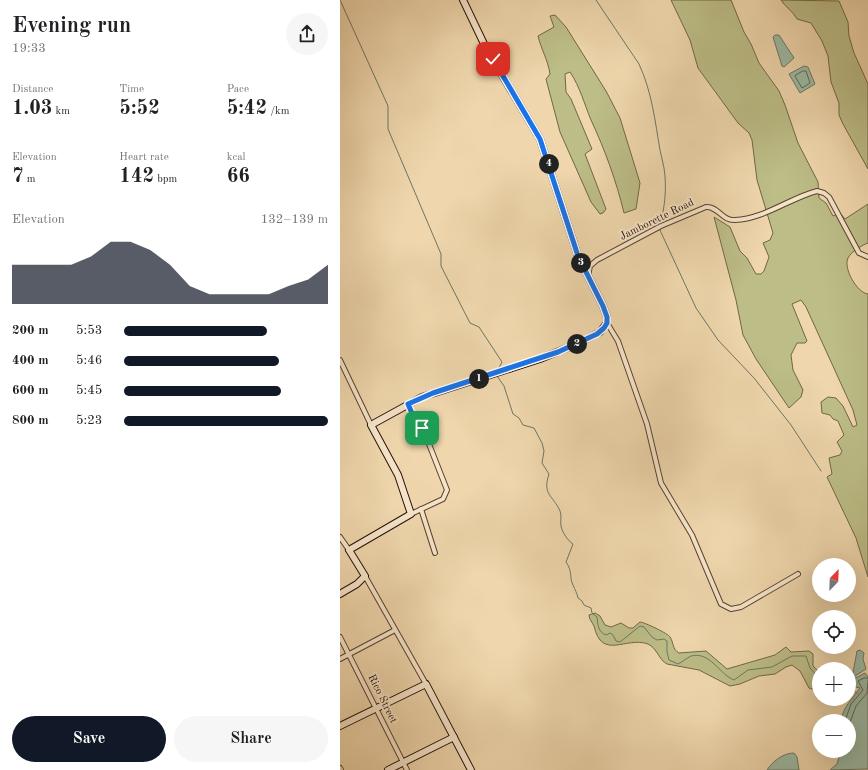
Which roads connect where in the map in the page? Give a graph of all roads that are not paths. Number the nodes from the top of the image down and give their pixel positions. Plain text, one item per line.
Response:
1 (462, 0) edge
2 (868, 257) edge
3 (581, 263) junction
4 (593, 263) junction
5 (588, 277) junction
6 (607, 323) junction
7 (340, 360) edge
8 (408, 404) junction
9 (371, 425) junction
10 (420, 509) junction
11 (411, 514) junction
12 (340, 537) edge
13 (350, 550) junction
14 (435, 553) dead end
15 (798, 574) dead end
16 (365, 576) junction
17 (340, 594) edge
18 (396, 630) junction
19 (340, 637) edge
20 (349, 654) junction
21 (340, 659) edge
22 (426, 684) junction
23 (376, 708) junction
24 (340, 726) edge
25 (454, 737) junction
26 (403, 762) junction
27 (388, 770) edge
28 (407, 770) edge
29 (470, 770) edge

1 - 3 street
2 - 4 street, Jamborette Road
3 - 4 street
3 - 5 street
4 - 5 street
5 - 6 street
6 - 8 street
6 - 15 street
7 - 9 street
8 - 9 street
8 - 10 street
9 - 11 street
10 - 11 street
10 - 14 street
11 - 13 street
12 - 13 street
13 - 16 street
16 - 17 street
16 - 18 street
18 - 20 street
18 - 22 street
19 - 20 street, Rico Street
20 - 21 street
20 - 23 street, Rico Street
22 - 23 street
22 - 25 street
23 - 24 street
23 - 26 street, Rico Street
25 - 26 street
25 - 29 street
26 - 27 street
26 - 28 street, Rico Street

